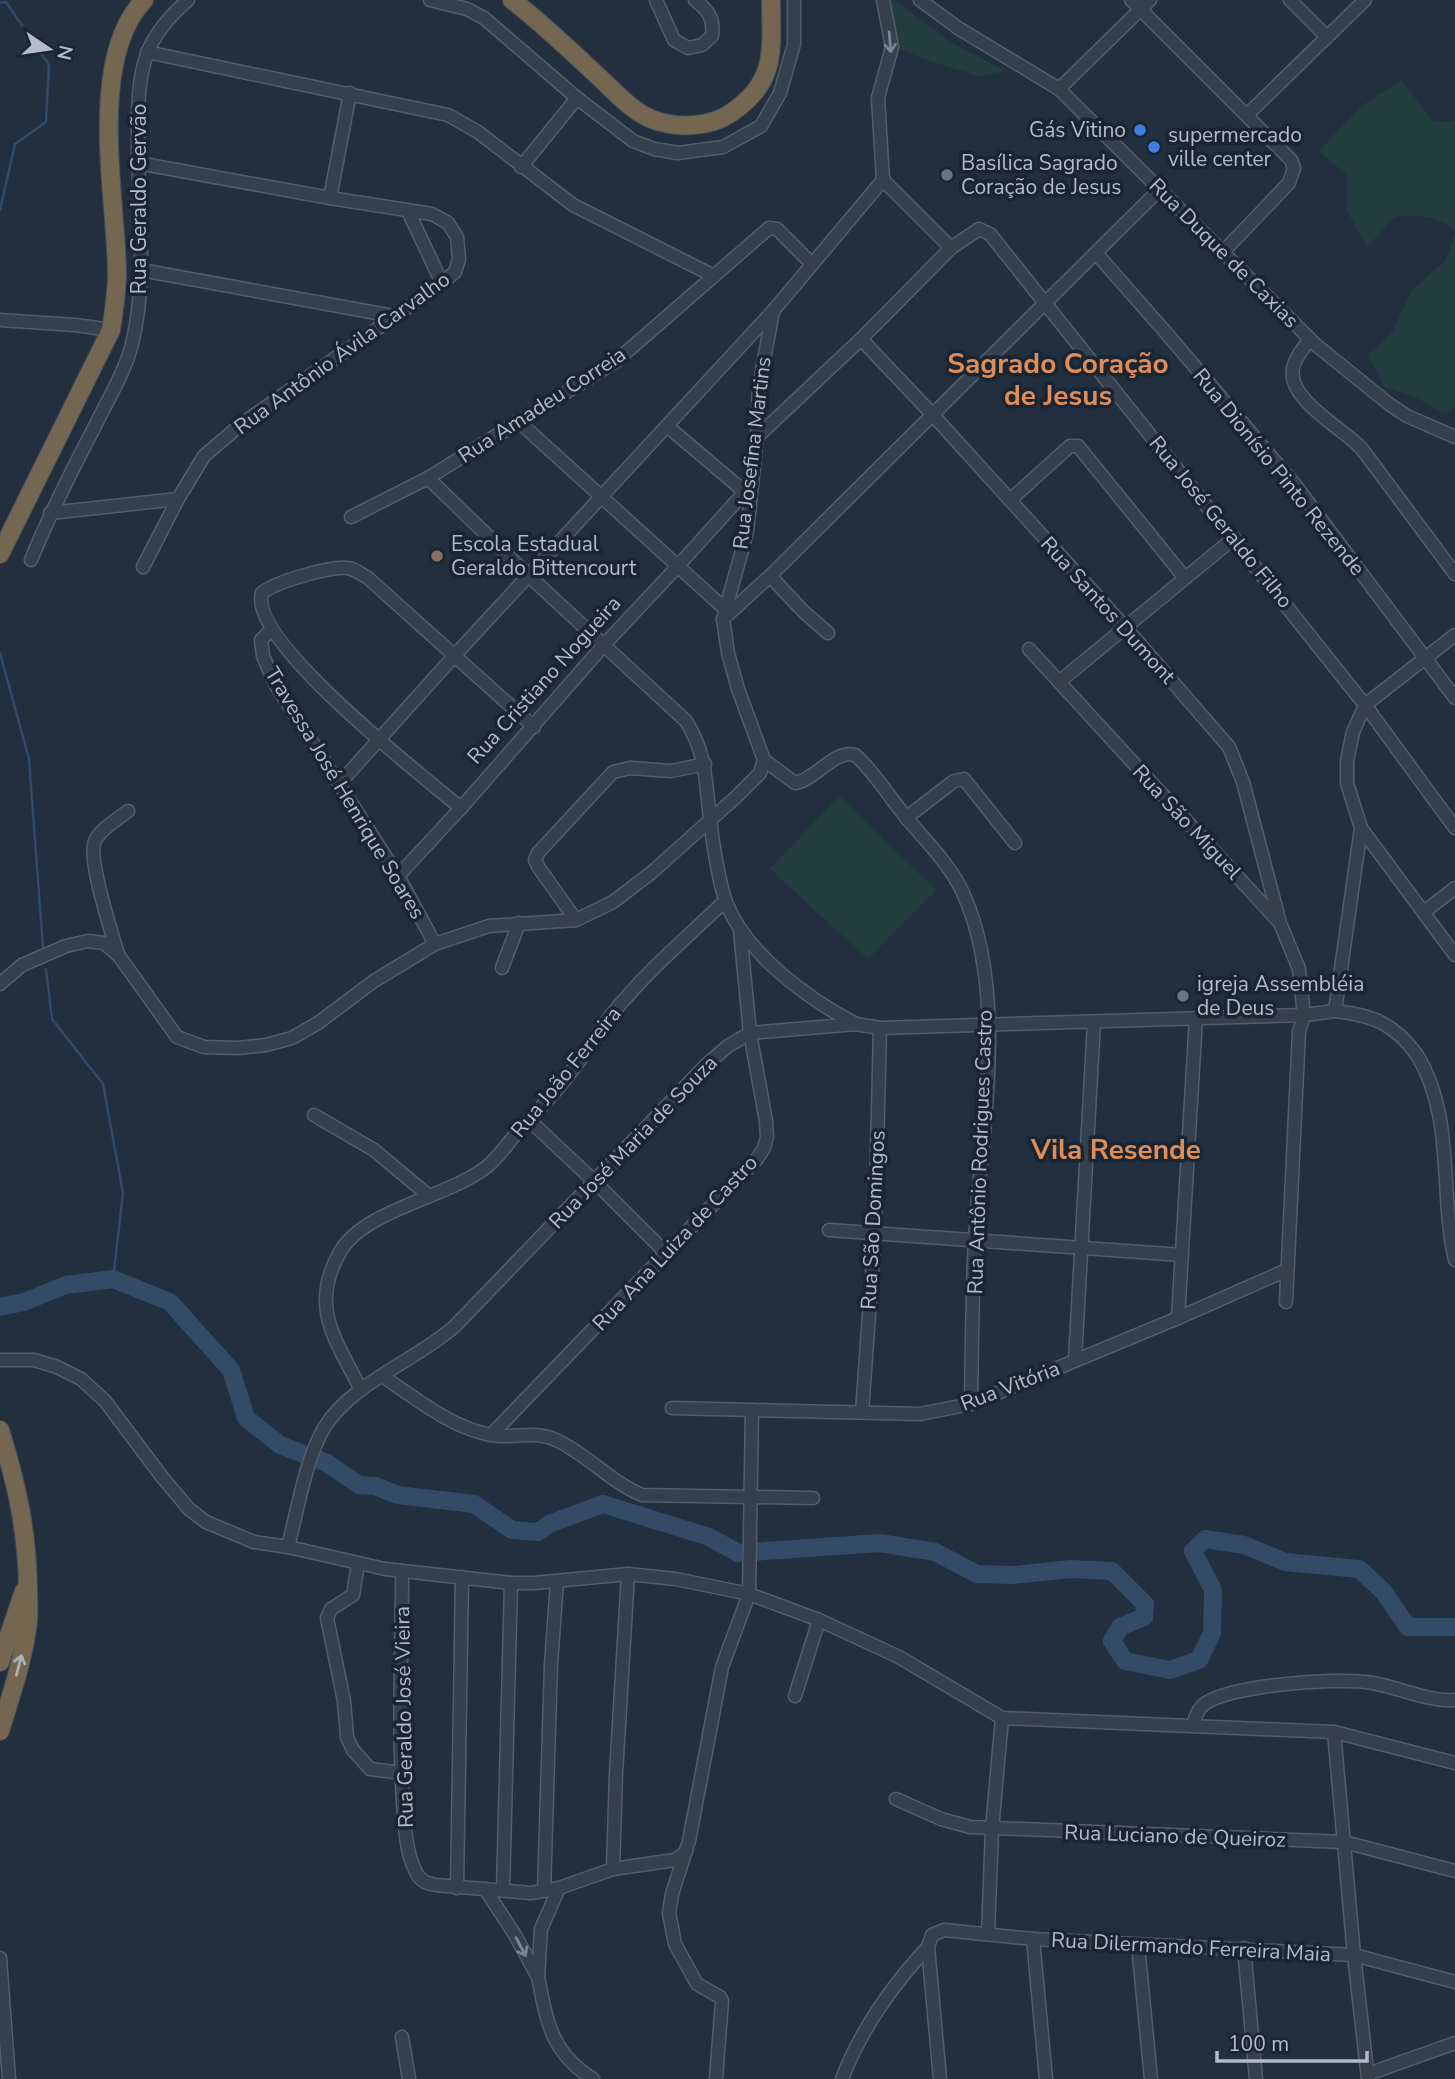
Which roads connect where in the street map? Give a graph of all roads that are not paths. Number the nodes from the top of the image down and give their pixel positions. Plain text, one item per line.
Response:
1 (144, 0) edge
2 (188, 0) edge
3 (430, 0) edge
4 (512, 0) edge
5 (656, 0) edge
6 (695, 0) edge
7 (771, 0) edge
8 (794, 0) edge
9 (883, 0) edge
10 (920, 0) edge
11 (1290, 0) edge
12 (1365, 0) edge
13 (1141, 3) edge
14 (932, 5) edge
15 (1327, 37) junction
16 (147, 52) junction
17 (1059, 89) junction
18 (349, 93) junction
19 (577, 98) junction
20 (1247, 115) junction
21 (138, 163) junction
22 (521, 167) junction
23 (883, 180) junction
24 (1160, 189) junction
25 (330, 198) junction
26 (408, 211) junction
27 (951, 248) junction
28 (1223, 252) junction
29 (1096, 253) junction
30 (812, 264) junction
31 (141, 270) junction
32 (714, 276) junction
33 (442, 283) junction
34 (1046, 304) junction
35 (773, 312) junction
36 (393, 316) junction
37 (0, 320) edge
38 (111, 330) junction
39 (1310, 339) junction
40 (861, 340) junction
41 (932, 414) junction
42 (518, 421) junction
43 (667, 426) junction
44 (1455, 437) edge
45 (757, 438) junction
46 (428, 478) junction
47 (749, 488) junction
48 (601, 498) junction
49 (177, 499) junction
50 (1010, 500) junction
51 (50, 513) junction
52 (351, 517) dead end
53 (1234, 538) junction
54 (0, 554) edge
55 (31, 560) dead end
56 (143, 567) dead end
57 (677, 568) junction
58 (1455, 574) edge
59 (529, 576) junction
60 (771, 576) junction
61 (1185, 578) junction
62 (723, 613) junction
63 (1125, 627) junction
64 (272, 629) junction
65 (828, 633) dead end
66 (1455, 635) edge
67 (604, 645) junction
68 (1029, 649) dead end
69 (455, 655) junction
70 (1423, 658) junction
71 (1059, 682) junction
72 (1455, 698) edge
73 (1366, 705) junction
74 (534, 727) junction
75 (379, 739) junction
76 (764, 760) junction
77 (705, 764) junction
78 (339, 784) junction
79 (461, 808) junction
80 (128, 811) dead end
81 (906, 818) junction
82 (710, 820) junction
83 (1361, 828) junction
84 (1455, 828) edge
85 (1015, 843) dead end
86 (398, 876) junction
87 (1455, 888) edge
88 (726, 901) junction
89 (1424, 912) junction
90 (576, 919) junction
91 (519, 923) junction
92 (1280, 923) junction
93 (740, 930) junction
94 (435, 944) junction
95 (1455, 955) edge
96 (119, 956) junction
97 (502, 968) dead end
98 (0, 984) edge
99 (1335, 1011) junction
100 (1304, 1015) junction
101 (1196, 1018) junction
102 (1094, 1022) junction
103 (856, 1024) junction
104 (988, 1025) junction
105 (880, 1028) junction
106 (750, 1033) junction
107 (314, 1115) dead end
108 (529, 1120) junction
109 (594, 1181) junction
110 (429, 1196) junction
111 (829, 1230) dead end
112 (875, 1232) junction
113 (975, 1239) junction
114 (1079, 1249) junction
115 (667, 1254) junction
116 (1182, 1255) junction
117 (1455, 1260) edge
118 (1287, 1270) junction
119 (1286, 1302) dead end
120 (1178, 1318) junction
121 (0, 1360) edge
122 (1075, 1360) junction
123 (382, 1376) junction
124 (361, 1390) junction
125 (971, 1404) junction
126 (672, 1408) dead end
127 (751, 1410) junction
128 (862, 1412) junction
129 (0, 1430) edge
130 (491, 1435) junction
131 (751, 1498) junction
132 (813, 1498) dead end
133 (288, 1547) junction
134 (358, 1564) junction
135 (402, 1571) junction
136 (628, 1574) junction
137 (463, 1577) junction
138 (28, 1578) junction
139 (557, 1582) junction
140 (511, 1583) junction
141 (749, 1594) junction
142 (819, 1620) junction
143 (0, 1662) edge
144 (795, 1696) dead end
145 (1455, 1700) edge
146 (1002, 1718) junction
147 (1194, 1725) junction
148 (0, 1731) edge
149 (1334, 1731) junction
150 (1455, 1763) edge
151 (401, 1773) junction
152 (896, 1799) dead end
153 (992, 1829) junction
154 (1344, 1842) junction
155 (686, 1852) junction
156 (613, 1869) junction
157 (1455, 1871) edge
158 (457, 1888) junction
159 (559, 1888) junction
160 (485, 1889) junction
161 (503, 1890) junction
162 (544, 1891) junction
163 (988, 1933) junction
164 (1033, 1939) junction
165 (928, 1944) junction
166 (1138, 1945) junction
167 (1244, 1948) junction
168 (1354, 1955) junction
169 (0, 1958) edge
170 (538, 1978) junction
171 (1455, 1982) edge
172 (402, 2038) dead end
173 (1455, 2043) edge
174 (1368, 2076) edge
175 (9, 2079) edge
176 (409, 2079) edge
177 (593, 2079) edge
178 (716, 2079) edge
179 (842, 2079) edge
180 (940, 2079) edge
181 (1046, 2079) edge
182 (1151, 2079) edge
183 (1256, 2079) edge

1 - 38 highway
2 - 16 street, Rua Geraldo Gervão
3 - 19 street
4 - 7 highway
5 - 6 street
8 - 19 street
9 -> 23 street
10 - 14 street, Rua Duque de Caxias
11 - 15 street
12 - 15 street
13 - 17 street
13 - 20 street
14 - 17 street, Rua Duque de Caxias
15 - 20 street
16 - 18 street
16 - 21 street, Rua Geraldo Gervão
17 - 24 street, Rua Duque de Caxias
18 - 22 street
18 - 25 street
19 - 22 street
20 - 28 street
21 - 25 street, Rua Antônio Ávila Carvalho
21 - 31 street, Rua Geraldo Gervão
22 - 32 street
23 - 27 street
23 - 30 street
24 - 28 street, Rua Duque de Caxias
24 - 29 street
25 - 26 street, Rua Antônio Ávila Carvalho
26 - 33 street
26 - 33 street, Rua Antônio Ávila Carvalho
27 - 34 street, Rua José Geraldo Filho
27 - 40 street
28 - 39 street, Rua Duque de Caxias
29 - 34 street
29 - 70 street, Rua Dionísio Pinto Rezende
30 - 32 street, Rua Amadeu Correia
30 - 35 street
31 - 36 street
31 - 51 street, Rua Geraldo Gervão
32 - 42 street, Rua Amadeu Correia
33 - 36 street, Rua Antônio Ávila Carvalho
34 - 41 street
34 - 53 street, Rua José Geraldo Filho
35 - 43 street
35 - 45 street, Rua Josefina Martins
36 - 49 street, Rua Antônio Ávila Carvalho
37 - 38 street
38 - 54 highway
39 - 44 street, Rua Duque de Caxias
39 - 58 street
40 - 41 street, Rua Santos Dumont
40 - 45 street
41 - 50 street, Rua Santos Dumont
41 - 60 street
42 - 46 street, Rua Amadeu Correia
42 - 48 street
43 - 47 street
43 - 48 street
45 - 47 street, Rua Josefina Martins
46 - 52 street, Rua Amadeu Correia
46 - 59 street
47 - 57 street, Rua Cristiano Nogueira
47 - 62 street, Rua Josefina Martins
48 - 57 street
48 - 59 street
49 - 51 street
49 - 56 street, Rua Antônio Ávila Carvalho
50 - 61 street
50 - 63 street, Rua Santos Dumont
51 - 55 street, Rua Geraldo Gervão
53 - 61 street
53 - 73 street, Rua José Geraldo Filho
57 - 62 street
57 - 67 street, Rua Cristiano Nogueira
59 - 67 street
59 - 69 street
60 - 62 street
60 - 65 street
61 - 63 street
62 - 76 street, Rua Josefina Martins
63 - 71 street
63 - 92 street, Rua Santos Dumont
64 - 69 street
64 - 75 street
64 - 78 street, Travessa José Henrique Soares
66 - 70 street
67 - 74 street, Rua Cristiano Nogueira
67 - 77 street
68 - 71 street, Rua São Miguel
69 - 74 street
69 - 75 street
70 - 72 street, Rua Dionísio Pinto Rezende
70 - 73 street
71 - 92 street, Rua São Miguel
73 - 83 street
73 - 84 street, Rua José Geraldo Filho
74 - 79 street, Rua Cristiano Nogueira
75 - 78 street
75 - 79 street
76 - 81 street, Rua Antônio Rodrigues Castro
76 - 82 street
77 - 82 street
77 - 90 street
78 - 86 street, Travessa José Henrique Soares
79 - 86 street, Rua Cristiano Nogueira
80 - 96 street
81 - 85 street
81 - 104 street, Rua Antônio Rodrigues Castro
82 - 88 street
82 - 90 street
83 - 89 street
83 - 99 street
86 - 94 street, Travessa José Henrique Soares
87 - 89 street
88 - 93 street
88 - 108 street, Rua João Ferreira
89 - 95 street
90 - 91 street
91 - 94 street
91 - 97 street
92 - 100 street, Rua São Miguel
93 - 103 street
93 - 106 street, Rua Ana Luiza de Castro
94 - 96 street
96 - 98 street
99 - 100 street, Rua José Maria de Souza
99 - 117 street, Rua José Maria de Souza
100 - 101 street, Rua José Maria de Souza
100 - 118 street, Rua São Miguel
101 - 102 street, Rua José Maria de Souza
101 - 116 street
102 - 104 street, Rua José Maria de Souza
102 - 114 street
103 - 105 street, Rua José Maria de Souza
103 - 106 street, Rua José Maria de Souza
104 - 105 street, Rua José Maria de Souza
104 - 113 street, Rua Antônio Rodrigues Castro
105 - 112 street, Rua São Domingos
106 - 109 street, Rua José Maria de Souza
106 - 115 street, Rua Ana Luiza de Castro
107 - 110 street
108 - 109 street
108 - 110 street, Rua João Ferreira
109 - 115 street
109 - 123 street, Rua José Maria de Souza
110 - 124 street, Rua João Ferreira
111 - 112 street
112 - 113 street
112 - 128 street, Rua São Domingos
113 - 114 street
113 - 125 street, Rua Antônio Rodrigues Castro
114 - 116 street
114 - 122 street
115 - 130 street, Rua Ana Luiza de Castro
116 - 120 street
118 - 119 street, Rua São Miguel
118 - 120 street, Rua Vitória
120 - 122 street, Rua Vitória
121 - 133 street
122 - 125 street, Rua Vitória
123 - 124 street, Rua José Maria de Souza
123 - 130 street
124 - 133 street, Rua José Maria de Souza
125 - 128 street, Rua Vitória
126 - 127 street, Rua Vitória
127 - 128 street, Rua Vitória
127 - 131 street
129 - 138 highway
130 - 131 street
131 - 132 street
131 - 141 street
133 - 134 street
134 - 135 street
134 - 151 street
135 - 137 street
135 - 151 street, Rua Geraldo José Vieira
136 - 139 street
136 - 141 street
136 - 156 street
137 - 140 street
137 - 158 street
138 - 143 highway
148 -> 138 highway
139 - 140 street
139 - 162 street
140 - 161 street
141 - 142 street
141 - 155 street
142 - 144 street
142 - 146 street
145 - 147 street
146 - 147 street
146 - 153 street
147 - 149 street
149 - 150 street
149 - 154 street
151 - 158 street, Rua Geraldo José Vieira
152 - 153 street, Rua Luciano de Queiroz
153 - 154 street, Rua Luciano de Queiroz
153 - 163 street
154 - 157 street, Rua Luciano de Queiroz
154 - 168 street
155 - 156 street, Rua Geraldo José Vieira
155 - 178 street
156 - 159 street, Rua Geraldo José Vieira
158 - 160 street, Rua Geraldo José Vieira
159 - 162 street, Rua Geraldo José Vieira
159 - 170 street
160 - 161 street, Rua Geraldo José Vieira
160 -> 170 street
161 - 162 street, Rua Geraldo José Vieira
163 - 164 street, Rua Dilermando Ferreira Maia
163 - 165 street, Rua Dilermando Ferreira Maia
164 - 166 street, Rua Dilermando Ferreira Maia
164 - 181 street
165 - 179 street
165 - 180 street
166 - 167 street, Rua Dilermando Ferreira Maia
166 - 182 street
167 - 168 street, Rua Dilermando Ferreira Maia
167 - 183 street
168 - 171 street, Rua Dilermando Ferreira Maia
168 - 174 street
169 - 175 street
170 - 177 street
172 - 176 street
173 - 174 street

